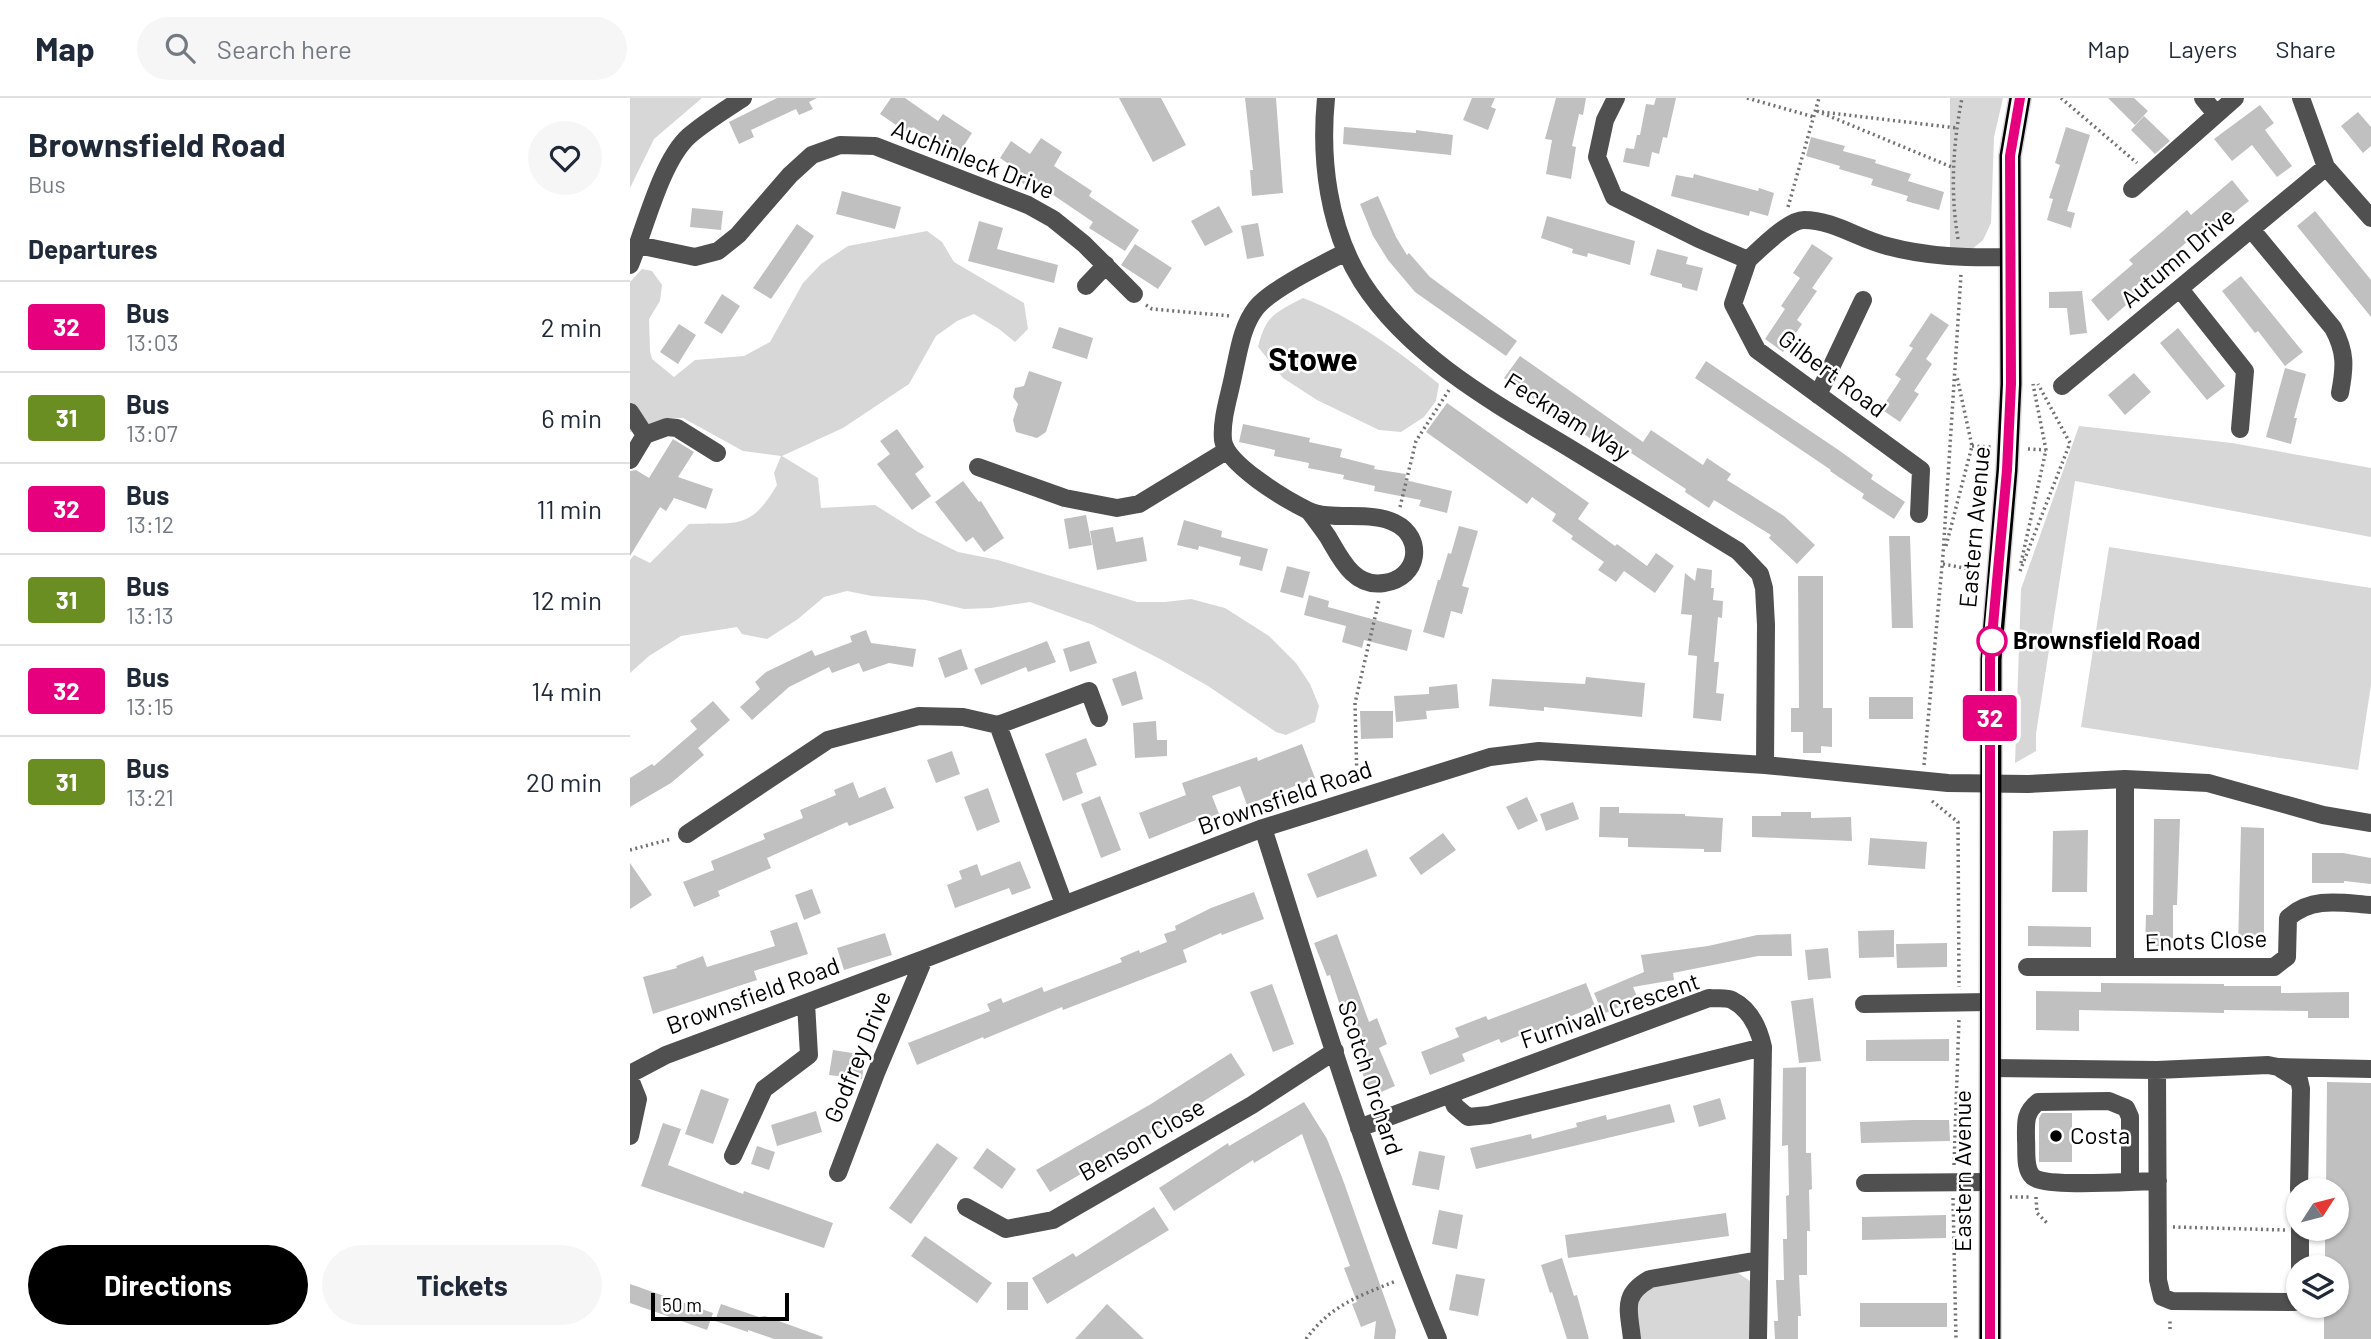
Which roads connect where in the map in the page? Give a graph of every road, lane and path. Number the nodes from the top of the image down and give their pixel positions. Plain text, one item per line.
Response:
1 (743, 98) edge
2 (1326, 98) edge
3 (1616, 98) edge
4 (1747, 98) edge
5 (1819, 98) edge
6 (1962, 98) edge
7 (2020, 98) edge
8 (2061, 98) edge
9 (2203, 98) edge
10 (2235, 98) edge
11 (2301, 98) edge
12 (1817, 111) junction
13 (2216, 114) junction
14 (1814, 117) junction
15 (1956, 128) junction
16 (2326, 167) junction
17 (1954, 168) junction
18 (2149, 173) junction
19 (2132, 189) dead end
20 (2371, 218) edge
21 (2251, 229) junction
22 (1781, 232) junction
23 (638, 245) junction
24 (1346, 251) junction
25 (2010, 257) junction
26 (1962, 258) junction
27 (1748, 260) junction
28 (630, 265) edge
29 (1106, 265) junction
30 (1086, 286) dead end
31 (2179, 289) junction
32 (1134, 294) joint
33 (1863, 300) dead end
34 (1250, 318) junction
35 (1956, 373) junction
36 (1458, 377) junction
37 (2011, 384) junction
38 (2035, 384) junction
39 (2062, 386) joint
40 (2340, 393) dead end
41 (1818, 395) junction
42 (630, 412) edge
43 (2240, 429) dead end
44 (645, 435) junction
45 (1972, 446) junction
46 (1991, 447) dead end
47 (2027, 449) dead end
48 (2046, 450) junction
49 (1226, 451) junction
50 (717, 453) dead end
51 (630, 460) edge
52 (978, 467) dead end
53 (1309, 511) junction
54 (1919, 514) dead end
55 (1396, 523) junction
56 (1943, 555) junction
57 (1942, 564) junction
58 (1997, 574) junction
59 (1383, 583) junction
60 (1099, 718) dead end
61 (998, 725) junction
62 (1765, 765) junction
63 (2125, 779) junction
64 (1922, 782) junction
65 (1991, 782) junction
66 (1357, 798) junction
67 (2371, 822) edge
68 (1263, 828) junction
69 (687, 834) joint
70 (630, 850) edge
71 (1064, 904) junction
72 (2371, 905) edge
73 (924, 959) junction
74 (2027, 967) dead end
75 (2125, 967) junction
76 (1989, 1002) junction
77 (806, 1003) junction
78 (1864, 1004) dead end
79 (1959, 1004) junction
80 (1763, 1047) junction
81 (1335, 1051) junction
82 (2278, 1067) junction
83 (1990, 1068) junction
84 (2371, 1069) edge
85 (2157, 1070) junction
86 (630, 1076) edge
87 (1450, 1094) junction
88 (1359, 1128) junction
89 (630, 1136) edge
90 (733, 1156) dead end
91 (838, 1173) dead end
92 (2299, 1178) edge
93 (2158, 1181) junction
94 (1953, 1182) junction
95 (1989, 1182) junction
96 (2130, 1182) junction
97 (1865, 1183) dead end
98 (2036, 1197) dead end
99 (966, 1207) dead end
100 (2047, 1223) dead end
101 (2170, 1227) dead end
102 (2286, 1230) edge
103 (1759, 1260) junction
104 (1411, 1275) junction
105 (2172, 1301) junction
106 (2286, 1302) edge
107 (2170, 1329) dead end
108 (1306, 1339) edge
109 (1438, 1339) edge
110 (1632, 1339) edge
111 (1758, 1339) edge
112 (1956, 1339) edge
113 (1990, 1339) edge

1 - 23 street
2 - 24 street, Fecknam Way
3 - 27 street
4 - 14 path
5 - 12 path
6 - 15 path
7 - 25 highway, Eastern Avenue
8 - 18 path
9 - 13 street
10 - 13 street
11 - 16 street
12 - 14 path
12 - 15 path
12 - 17 path
13 - 18 street
14 - 22 path
15 - 17 path
16 - 20 street
16 - 21 street, Autumn Drive
17 - 26 path
18 - 19 street
21 - 31 street, Autumn Drive
21 - 40 street
22 - 26 street
22 - 27 street
23 - 28 street
23 - 29 street, Auchinleck Drive
24 - 34 street
24 - 36 street, Fecknam Way
25 - 26 street
25 - 37 highway, Eastern Avenue
26 - 35 path
27 - 41 street, Gilbert Road
29 - 30 street
29 - 32 street, Auchinleck Drive
31 - 39 street, Autumn Drive
31 - 43 street
32 - 34 path
33 - 41 street
34 - 49 street
35 - 45 path
35 - 56 path
36 - 55 path
36 - 62 street, Fecknam Way
37 - 38 path
37 - 58 highway, Eastern Avenue
38 - 39 path
38 - 48 path
38 - 48 path
41 - 54 street, Gilbert Road
42 - 44 street
44 - 50 street
44 - 51 street
45 - 46 path
45 - 56 path
47 - 48 path
49 - 52 street
49 - 53 street
53 - 55 street
53 - 59 street
55 - 59 street
56 - 57 path
57 - 58 path
57 - 64 path
58 - 65 highway, Eastern Avenue
59 - 66 path
60 - 61 street
61 - 69 street
61 - 71 street
62 - 64 street, Brownsfield Road
62 - 66 street, Brownsfield Road
63 - 65 street, Brownsfield Road
63 - 67 street, Brownsfield Road
63 - 75 street, Enots Close
64 - 65 street, Brownsfield Road
64 - 79 path
65 - 76 highway, Eastern Avenue
66 - 68 street, Brownsfield Road
68 - 71 street, Brownsfield Road
68 - 81 street, Scotch Orchard
69 - 70 path
71 - 73 street, Brownsfield Road
72 - 75 street, Enots Close
73 - 77 street, Brownsfield Road
73 - 91 street, Godfrey Drive
74 - 75 street, Enots Close
76 - 79 street
76 - 83 highway, Eastern Avenue
77 - 86 street, Brownsfield Road
77 - 90 street
78 - 79 street
79 - 94 path
80 - 87 street
80 - 87 street, Furnivall Crescent
80 - 103 street, Furnivall Crescent
81 - 88 street, Scotch Orchard
81 - 99 street, Benson Close
82 - 84 street
82 - 85 street
82 - 92 street
83 - 85 street
83 - 95 highway, Eastern Avenue
85 - 93 street
86 - 89 street
87 - 88 street, Furnivall Crescent
88 - 104 street, Scotch Orchard
93 - 96 street
93 - 105 street
94 - 95 street
94 - 97 street
94 - 112 path
95 - 113 highway, Eastern Avenue
96 - 96 street
98 - 100 path
101 - 102 path
103 - 110 street
103 - 111 street, Furnivall Crescent
104 - 108 path
104 - 109 street, Scotch Orchard
105 - 106 street
105 - 107 path

